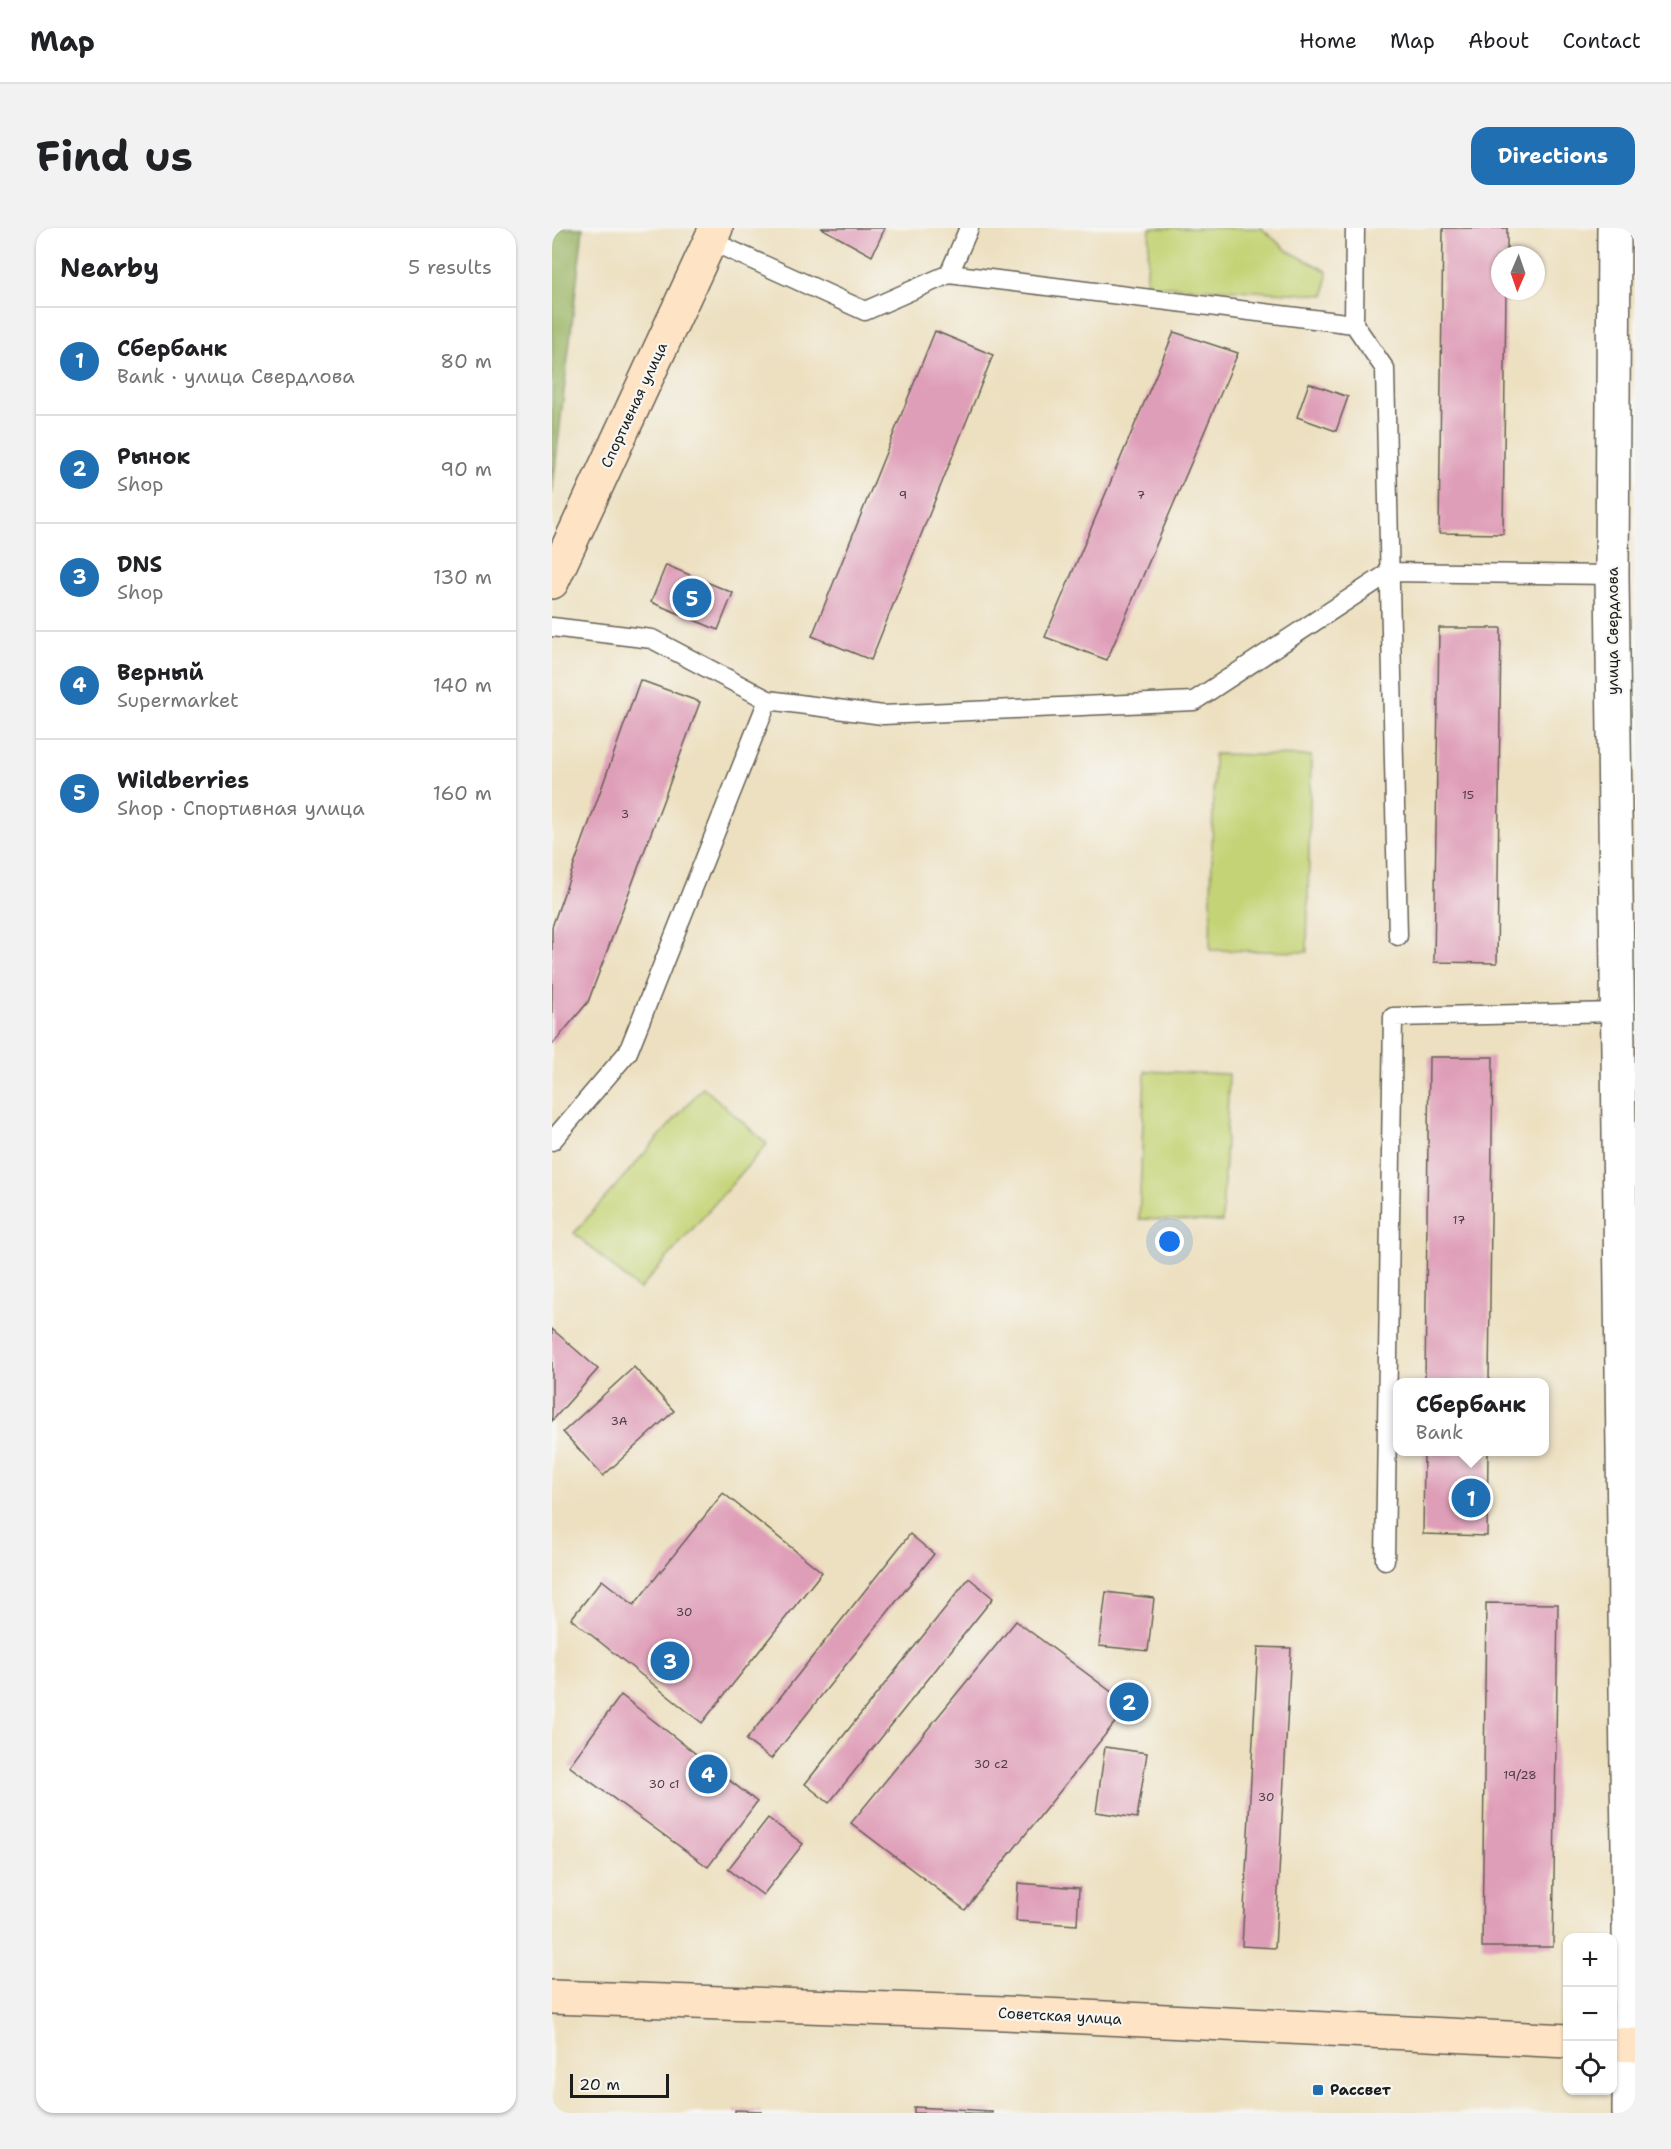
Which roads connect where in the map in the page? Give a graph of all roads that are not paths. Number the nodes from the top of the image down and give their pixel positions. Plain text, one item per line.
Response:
1 (969, 228) edge
2 (1355, 228) edge
3 (1614, 228) edge
4 (713, 235) edge
5 (950, 274) junction
6 (1354, 324) junction
7 (1390, 572) junction
8 (1612, 575) junction
9 (552, 582) edge
10 (552, 627) edge
11 (768, 700) junction
12 (1398, 936) dead end
13 (1617, 1012) junction
14 (552, 1141) edge
15 (1385, 1560) dead end
16 (552, 1997) edge
17 (1563, 2041) edge
18 (1626, 2045) edge
19 (1629, 2113) edge

1 - 5 lane
2 - 6 lane
3 - 8 street, улица Свердлова
4 - 5 lane
4 - 9 street, Спортивная улица
5 - 6 lane
6 - 7 lane
7 - 8 lane
7 - 11 lane
7 - 12 lane
8 - 13 street, улица Свердлова
10 - 11 lane
11 - 14 lane
13 - 15 lane
13 - 18 street, улица Свердлова
16 - 17 street, Советская улица
18 - 19 street, улица Свердлова

